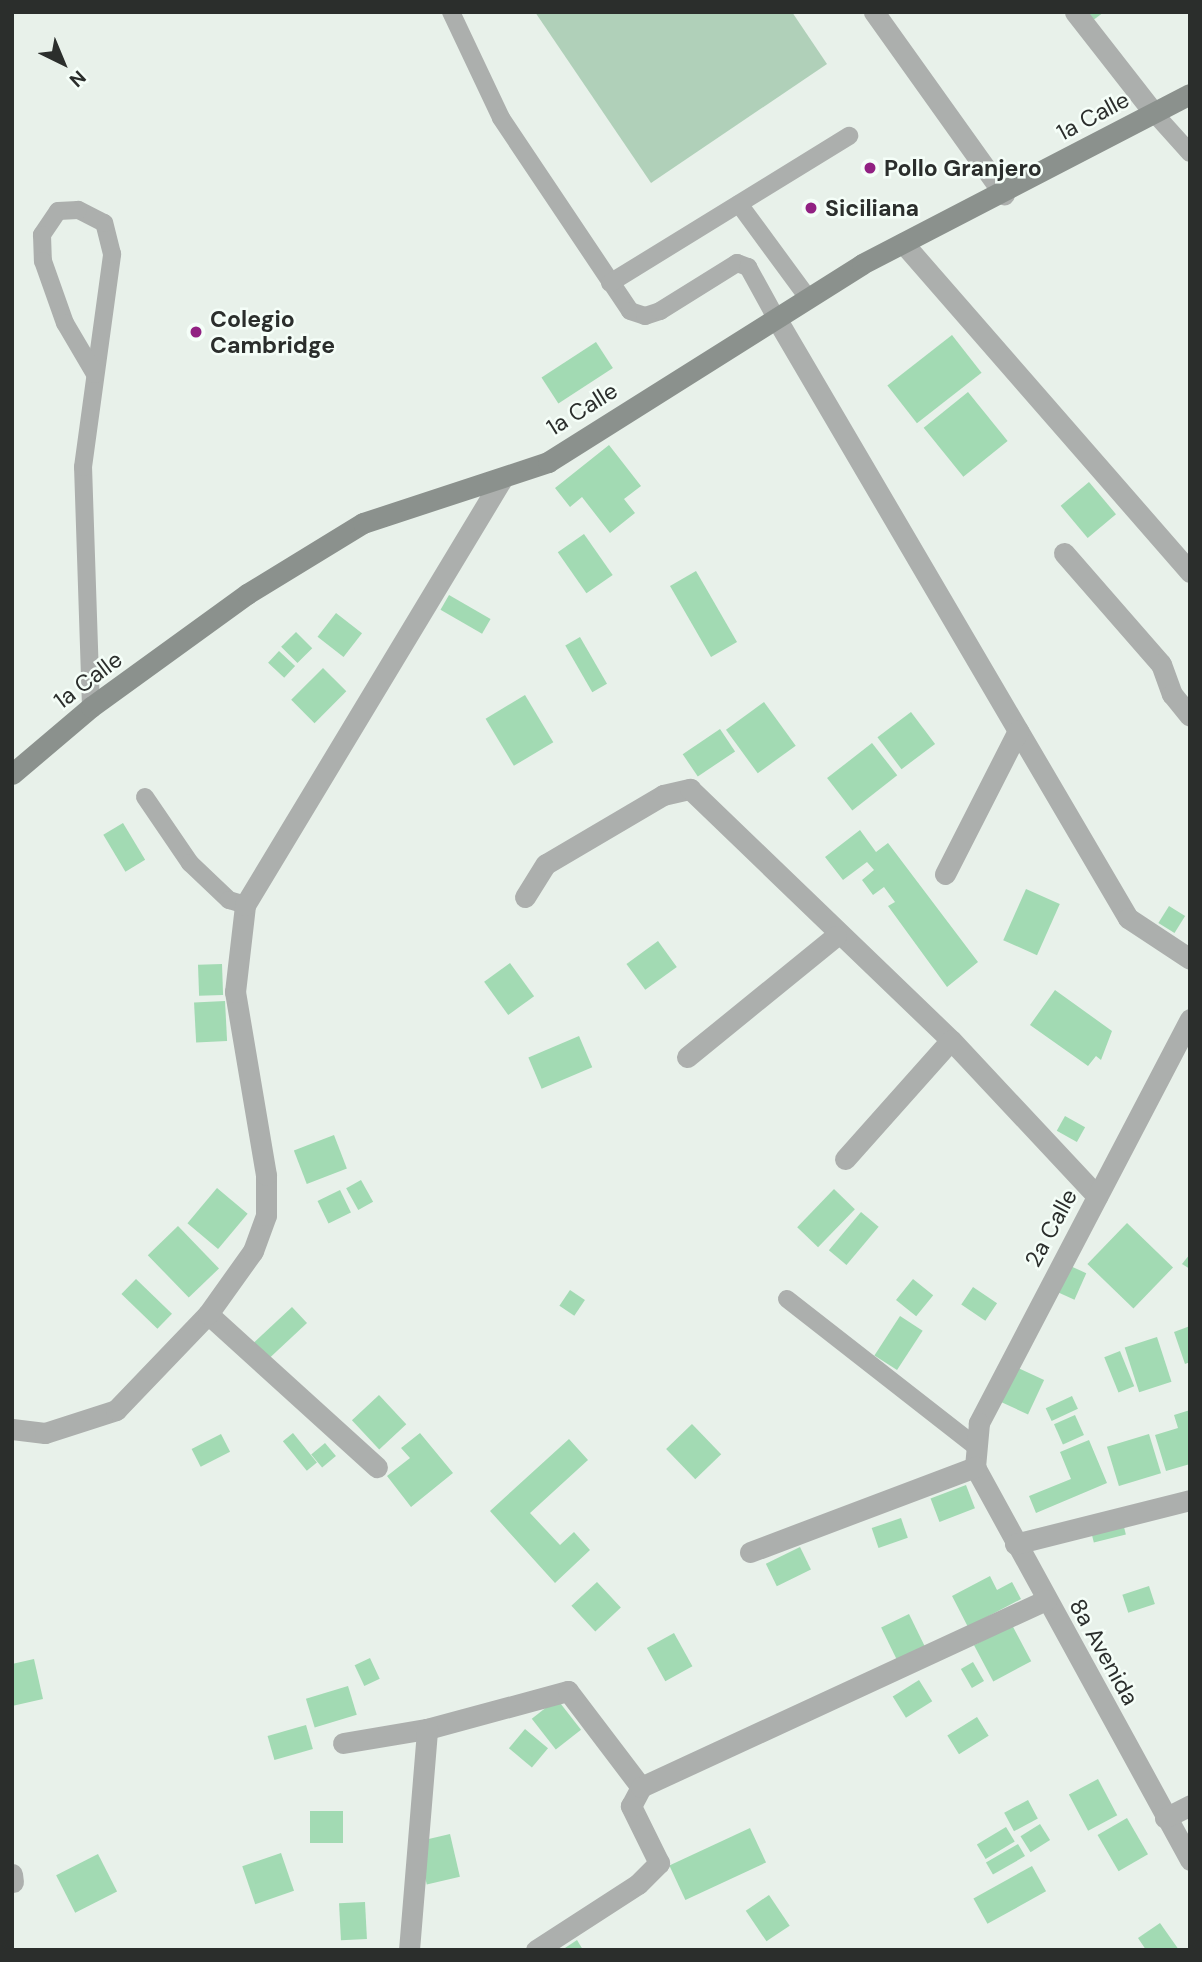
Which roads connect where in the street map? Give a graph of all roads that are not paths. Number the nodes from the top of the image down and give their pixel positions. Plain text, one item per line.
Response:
1 (451, 12) edge
2 (874, 12) edge
3 (1076, 12) edge
4 (1190, 94) edge
5 (1153, 113) junction
6 (849, 135) dead end
7 (1189, 152) edge
8 (1004, 194) junction
9 (739, 204) junction
10 (903, 243) junction
11 (610, 283) junction
12 (808, 298) junction
13 (776, 318) junction
14 (95, 374) junction
15 (501, 480) junction
16 (1064, 553) dead end
17 (1190, 572) edge
18 (91, 707) junction
19 (1190, 716) edge
20 (1018, 731) junction
21 (12, 774) edge
22 (145, 797) dead end
23 (944, 874) dead end
24 (525, 897) dead end
25 (244, 905) junction
26 (836, 936) junction
27 (1190, 960) edge
28 (1190, 1019) edge
29 (951, 1040) junction
30 (687, 1058) dead end
31 (845, 1159) dead end
32 (1097, 1196) junction
33 (787, 1299) dead end
34 (208, 1314) junction
35 (12, 1429) edge
36 (975, 1456) junction
37 (377, 1466) dead end
38 (1190, 1500) edge
39 (1015, 1544) junction
40 (750, 1552) dead end
41 (1046, 1600) junction
42 (427, 1729) junction
43 (343, 1743) dead end
44 (641, 1787) junction
45 (1190, 1805) edge
46 (1165, 1818) junction
47 (1190, 1860) edge
48 (409, 1950) edge
49 (536, 1950) edge

1 - 11 lane
2 - 8 street
3 - 5 street
4 - 5 main road, 1a Calle
5 - 7 lane
5 - 8 main road, 1a Calle
6 - 9 lane
8 - 10 main road, 1a Calle
9 - 11 lane
9 - 12 lane
10 - 12 main road, 1a Calle
10 - 17 street
11 - 13 lane
12 - 13 main road, 1a Calle
13 - 15 main road, 1a Calle
13 - 20 street
14 - 14 lane
14 - 18 lane
15 - 18 main road, 1a Calle
15 - 25 street
16 - 19 street
18 - 21 main road, 1a Calle
20 - 23 street
20 - 27 street
22 - 25 lane
24 - 26 street
25 - 34 street
26 - 29 street
26 - 30 street
28 - 32 street, 2a Calle
29 - 31 street
29 - 32 street
32 - 36 street, 2a Calle
33 - 36 lane
34 - 35 street
34 - 37 street
36 - 39 street, 8a Avenida
36 - 40 street
38 - 39 street
39 - 41 street, 8a Avenida
41 - 44 street
41 - 46 street, 8a Avenida
42 - 43 street
42 - 44 street
42 - 48 street
44 - 49 street
45 - 46 street
46 - 47 street, 8a Avenida

